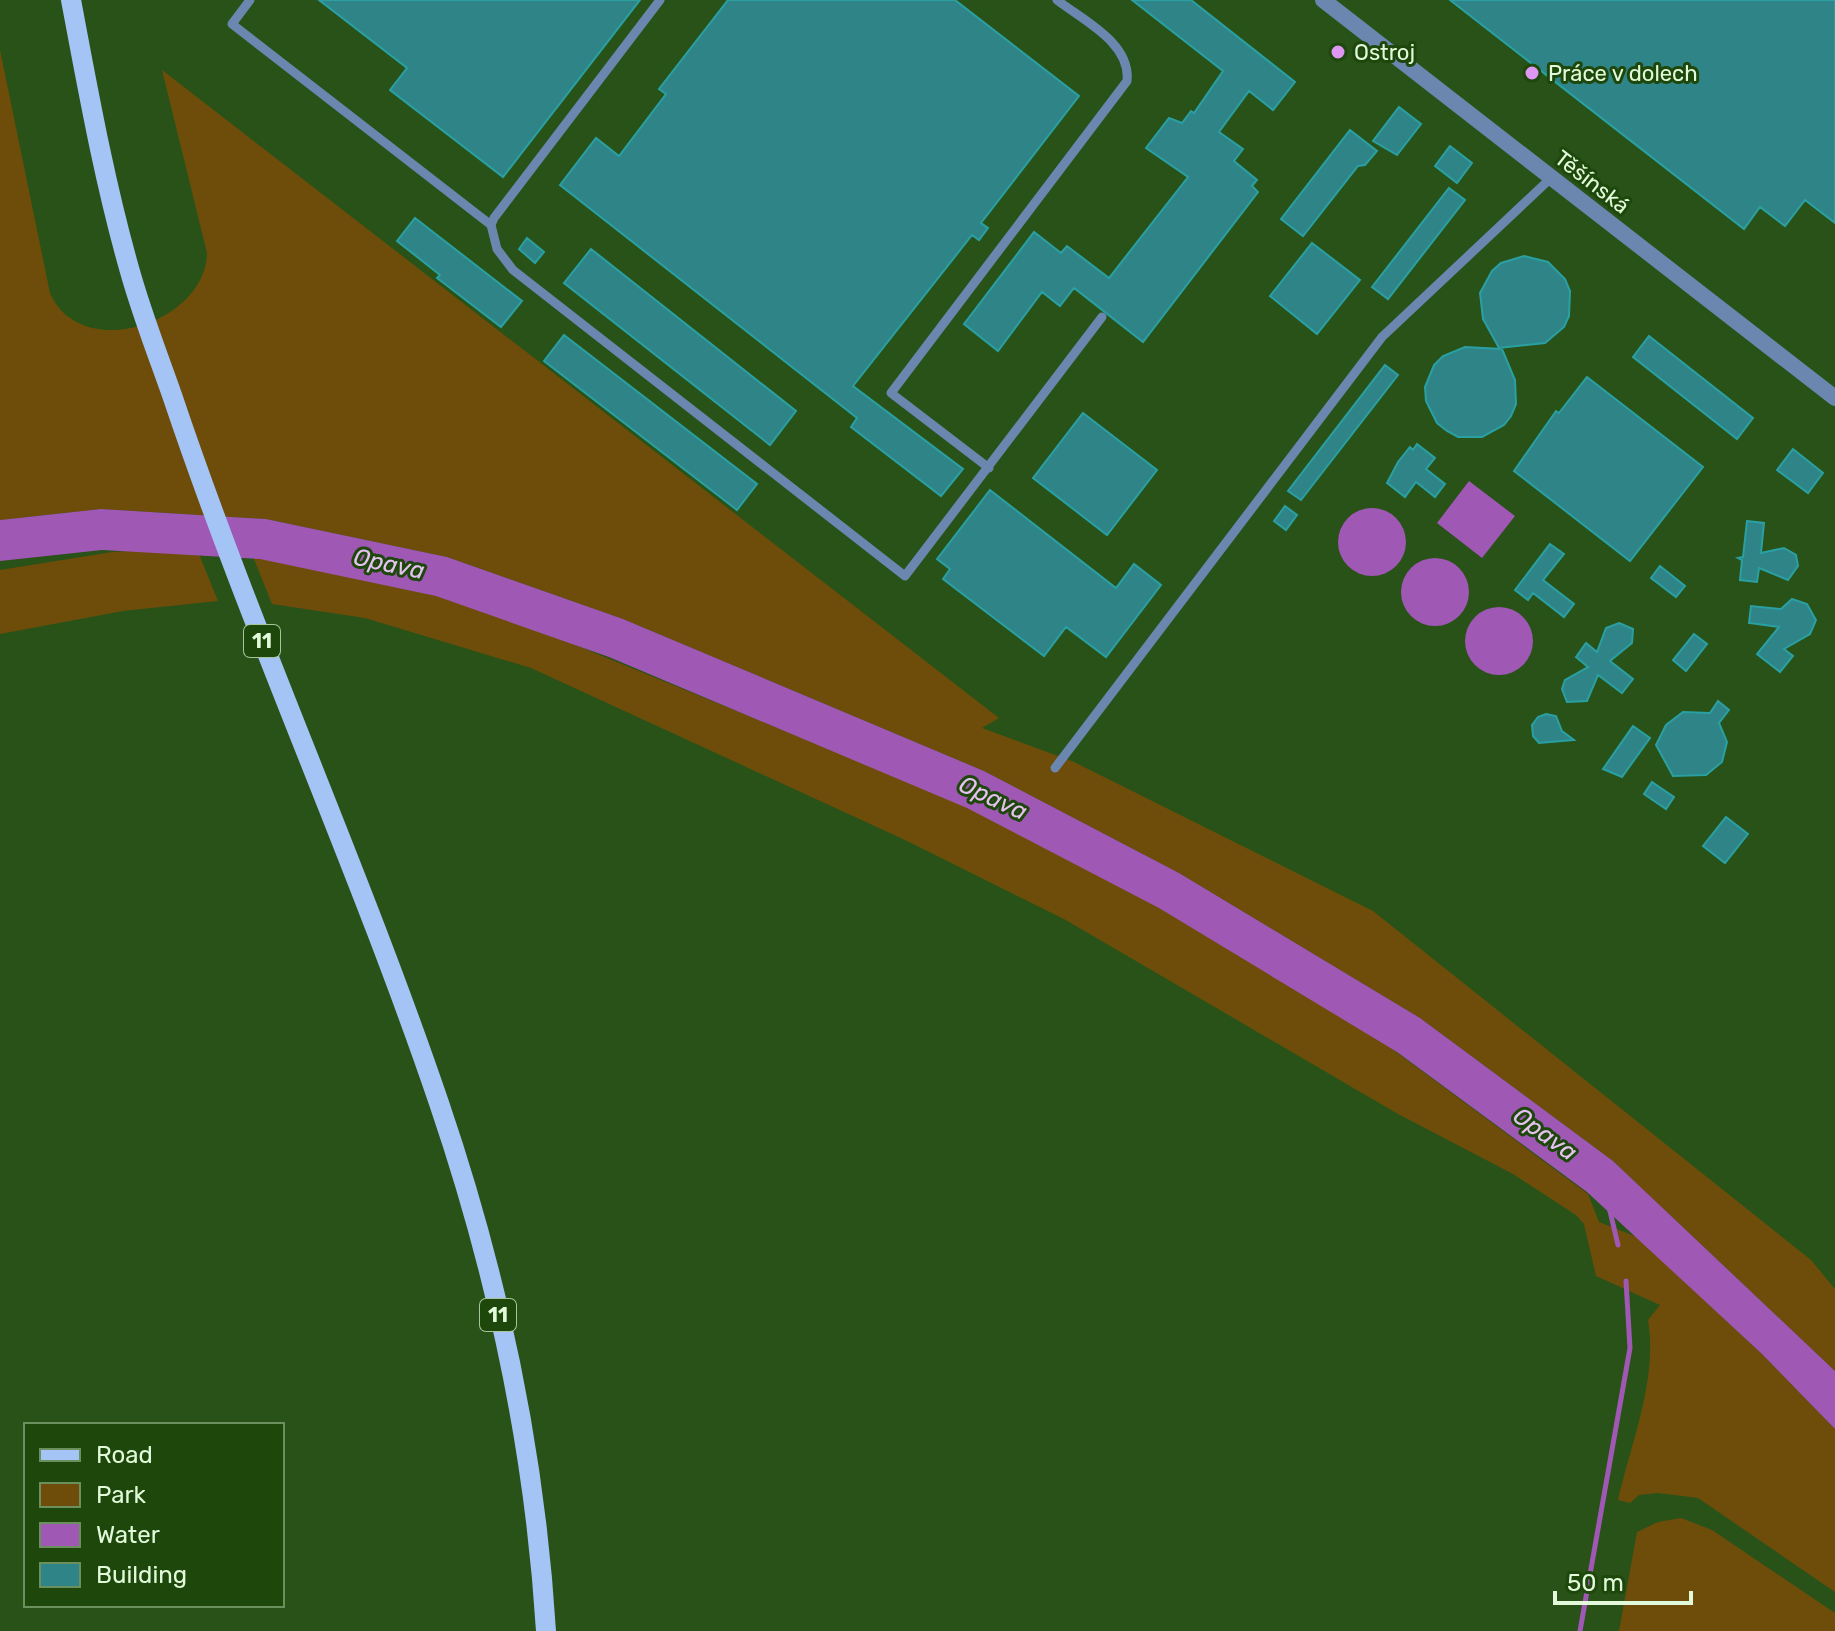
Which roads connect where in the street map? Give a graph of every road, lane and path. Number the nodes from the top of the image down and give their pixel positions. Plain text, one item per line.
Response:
1 (71, 0) edge
2 (250, 0) edge
3 (660, 0) edge
4 (1057, 0) edge
5 (1323, 0) edge
6 (1551, 178) junction
7 (491, 225) junction
8 (1102, 317) dead end
9 (1835, 398) edge
10 (989, 468) junction
11 (1055, 768) dead end
12 (546, 1631) edge

1 - 12 main road, 11
2 - 7 lane
3 - 7 lane
4 - 10 lane
5 - 6 street, Těšínská
6 - 9 street, Těšínská
6 - 11 lane
7 - 10 lane
8 - 10 lane

